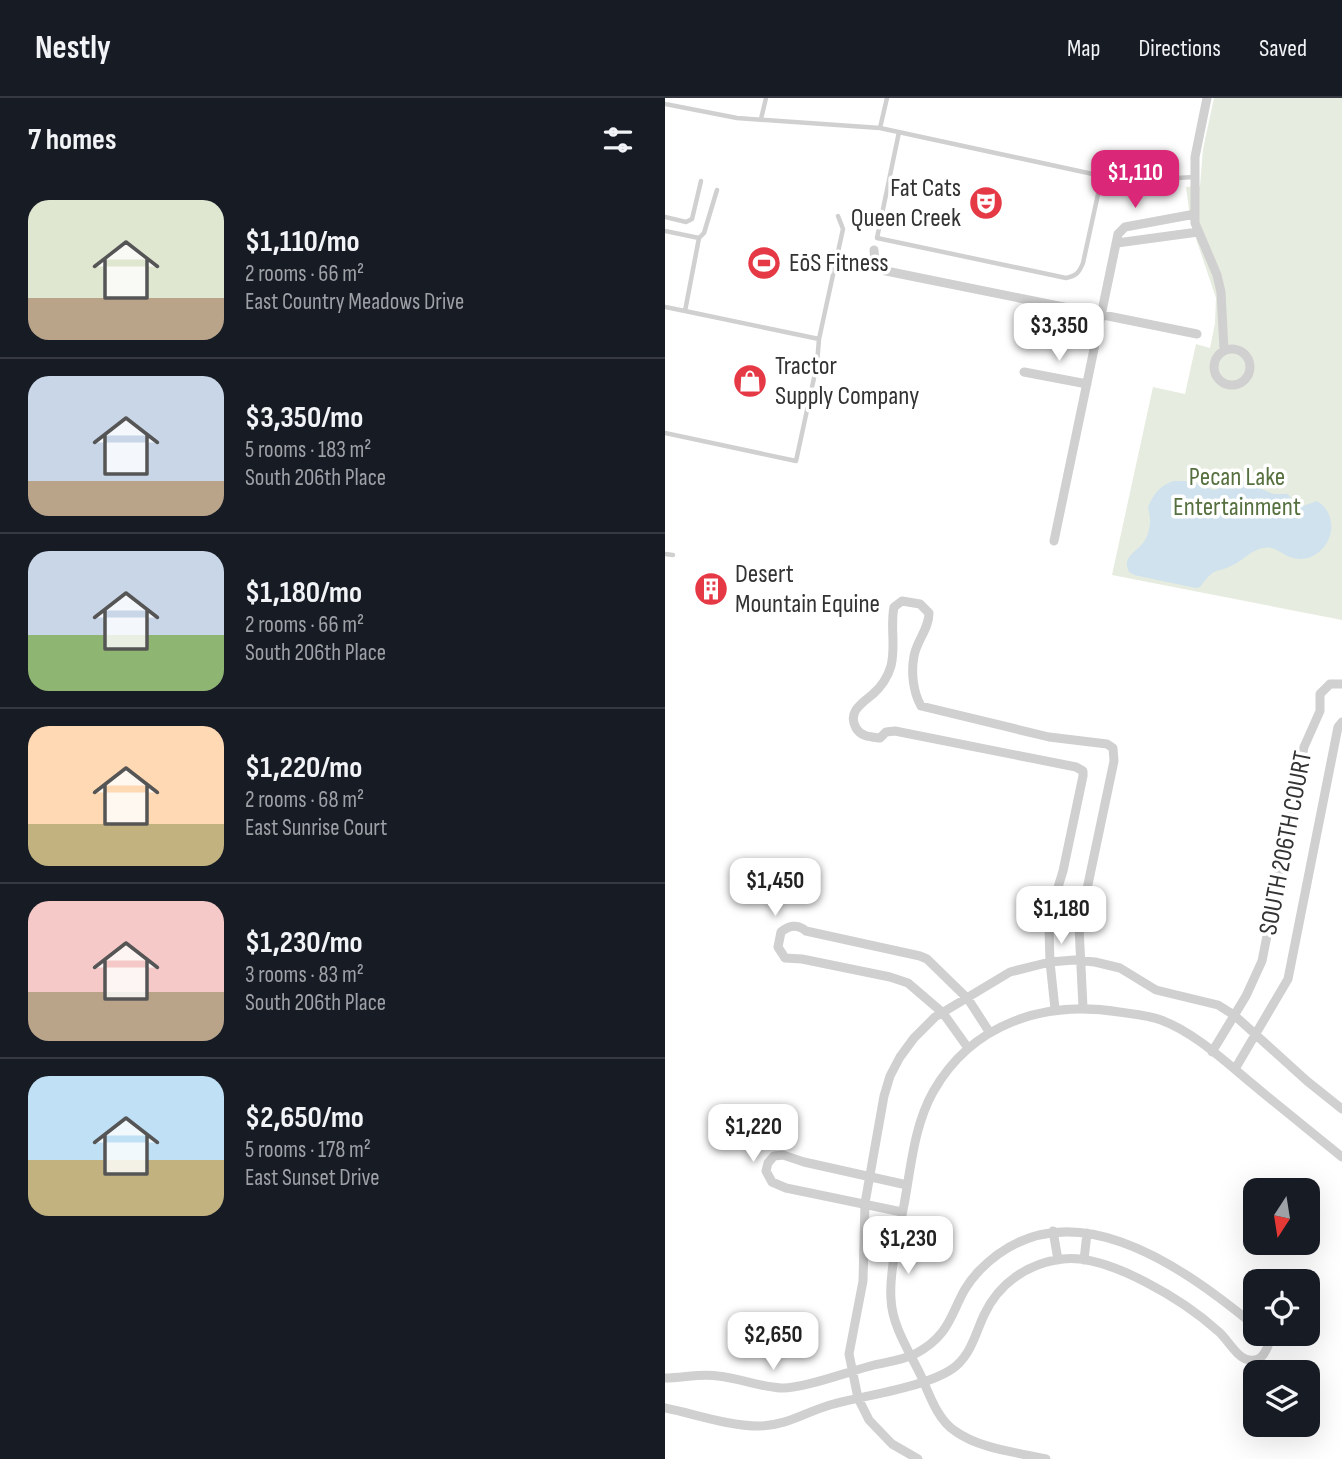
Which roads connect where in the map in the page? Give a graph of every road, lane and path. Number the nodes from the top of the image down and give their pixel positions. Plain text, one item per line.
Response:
1 (766, 98) edge
2 (887, 98) edge
3 (1207, 98) edge
4 (665, 104) edge
5 (761, 119) junction
6 (880, 128) junction
7 (899, 132) junction
8 (1102, 176) junction
9 (1195, 177) junction
10 (701, 181) dead end
11 (717, 190) dead end
12 (1195, 214) junction
13 (838, 216) dead end
14 (665, 217) edge
15 (1151, 222) junction
16 (665, 231) edge
17 (1198, 232) junction
18 (877, 238) junction
19 (1154, 238) junction
20 (699, 239) junction
21 (1117, 243) junction
22 (874, 250) joint
23 (665, 306) edge
24 (685, 311) junction
25 (1102, 315) junction
26 (1197, 334) dead end
27 (819, 339) junction
28 (1224, 350) junction
29 (1024, 372) dead end
30 (1087, 384) junction
31 (665, 433) edge
32 (1054, 541) dead end
33 (665, 554) edge
34 (673, 555) dead end
35 (1342, 684) edge
36 (1342, 722) edge
37 (1080, 961) junction
38 (1050, 962) junction
39 (968, 999) junction
40 (1083, 1007) junction
41 (1055, 1009) junction
42 (943, 1013) junction
43 (1234, 1015) junction
44 (990, 1033) junction
45 (1255, 1034) junction
46 (968, 1048) junction
47 (1212, 1052) junction
48 (1234, 1069) junction
49 (1342, 1109) edge
50 (1342, 1157) edge
51 (869, 1177) junction
52 (907, 1185) junction
53 (865, 1203) junction
54 (902, 1212) junction
55 (1053, 1231) junction
56 (1087, 1233) junction
57 (1058, 1260) junction
58 (1084, 1260) junction
59 (1243, 1316) edge
60 (1269, 1346) edge
61 (912, 1356) junction
62 (851, 1371) junction
63 (665, 1378) edge
64 (924, 1382) junction
65 (858, 1398) junction
66 (665, 1408) edge
67 (918, 1459) edge
68 (1046, 1459) edge

1 - 5 lane
2 - 6 lane
3 - 9 street
4 - 5 lane
5 - 6 lane
6 - 7 lane
7 - 8 lane
7 - 18 lane
8 - 9 lane
8 - 18 lane
9 - 12 street
10 - 14 lane
11 - 20 lane
12 - 15 street
12 - 17 street
13 - 27 lane
15 - 19 street
15 - 21 street
16 - 20 lane
17 - 19 street
17 - 28 street
18 - 22 lane
19 - 21 street
20 - 24 lane
21 - 25 street
22 - 25 street
23 - 24 lane
24 - 27 lane
25 - 26 street
25 - 30 street
27 - 31 lane
28 - 28 street
29 - 30 street
30 - 32 street
33 - 34 lane
35 - 43 street, SOUTH 206TH COURT
36 - 45 street, SOUTH 206TH COURT
37 - 38 street
37 - 38 street
37 - 40 street
37 - 43 street
38 - 39 street
38 - 41 street
39 - 42 street
39 - 42 street
39 - 44 street
40 - 41 street
40 - 47 street
41 - 44 street
42 - 46 street
42 - 51 street
43 - 45 street
43 - 47 street
44 - 46 street
45 - 48 street, SOUTH 206TH COURT
45 - 49 street
46 - 52 street
47 - 48 street
48 - 50 street
51 - 52 street
51 - 53 street
51 - 53 street
52 - 54 street
53 - 54 street
53 - 62 street
54 - 61 street
55 - 56 street
55 - 57 street
55 - 61 street
56 - 58 street
56 - 59 street
57 - 58 street
57 - 64 street
58 - 60 street
61 - 62 street
61 - 64 street
62 - 63 street
62 - 65 street
64 - 65 street
64 - 68 street
65 - 66 street
65 - 67 street

